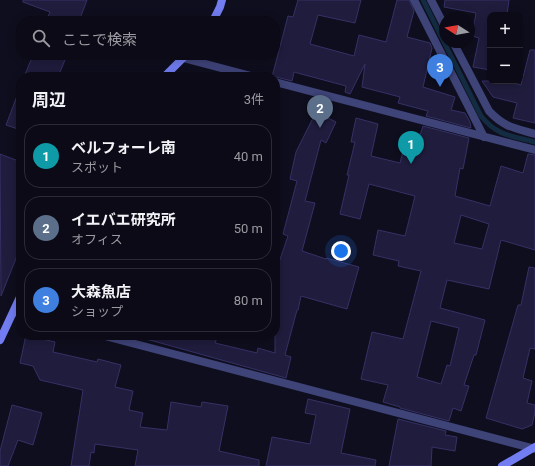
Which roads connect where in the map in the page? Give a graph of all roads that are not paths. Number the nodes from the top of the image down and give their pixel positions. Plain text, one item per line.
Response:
1 (222, 0) edge
2 (414, 0) edge
3 (431, 0) edge
4 (439, 15) edge
5 (216, 16) edge
6 (456, 48) edge
7 (182, 60) edge
8 (196, 60) edge
9 (169, 72) edge
10 (238, 72) edge
11 (280, 83) edge
12 (535, 134) edge
13 (484, 137) junction
14 (535, 150) edge
15 (16, 315) edge
16 (0, 340) edge
17 (120, 340) edge
18 (534, 448) edge
19 (502, 466) edge

1 - 5 street
2 - 13 street
3 - 4 street
6 - 12 street
7 - 9 street
8 - 10 street
11 - 13 street
13 - 14 street
15 - 16 street
17 - 18 street
18 - 19 street

